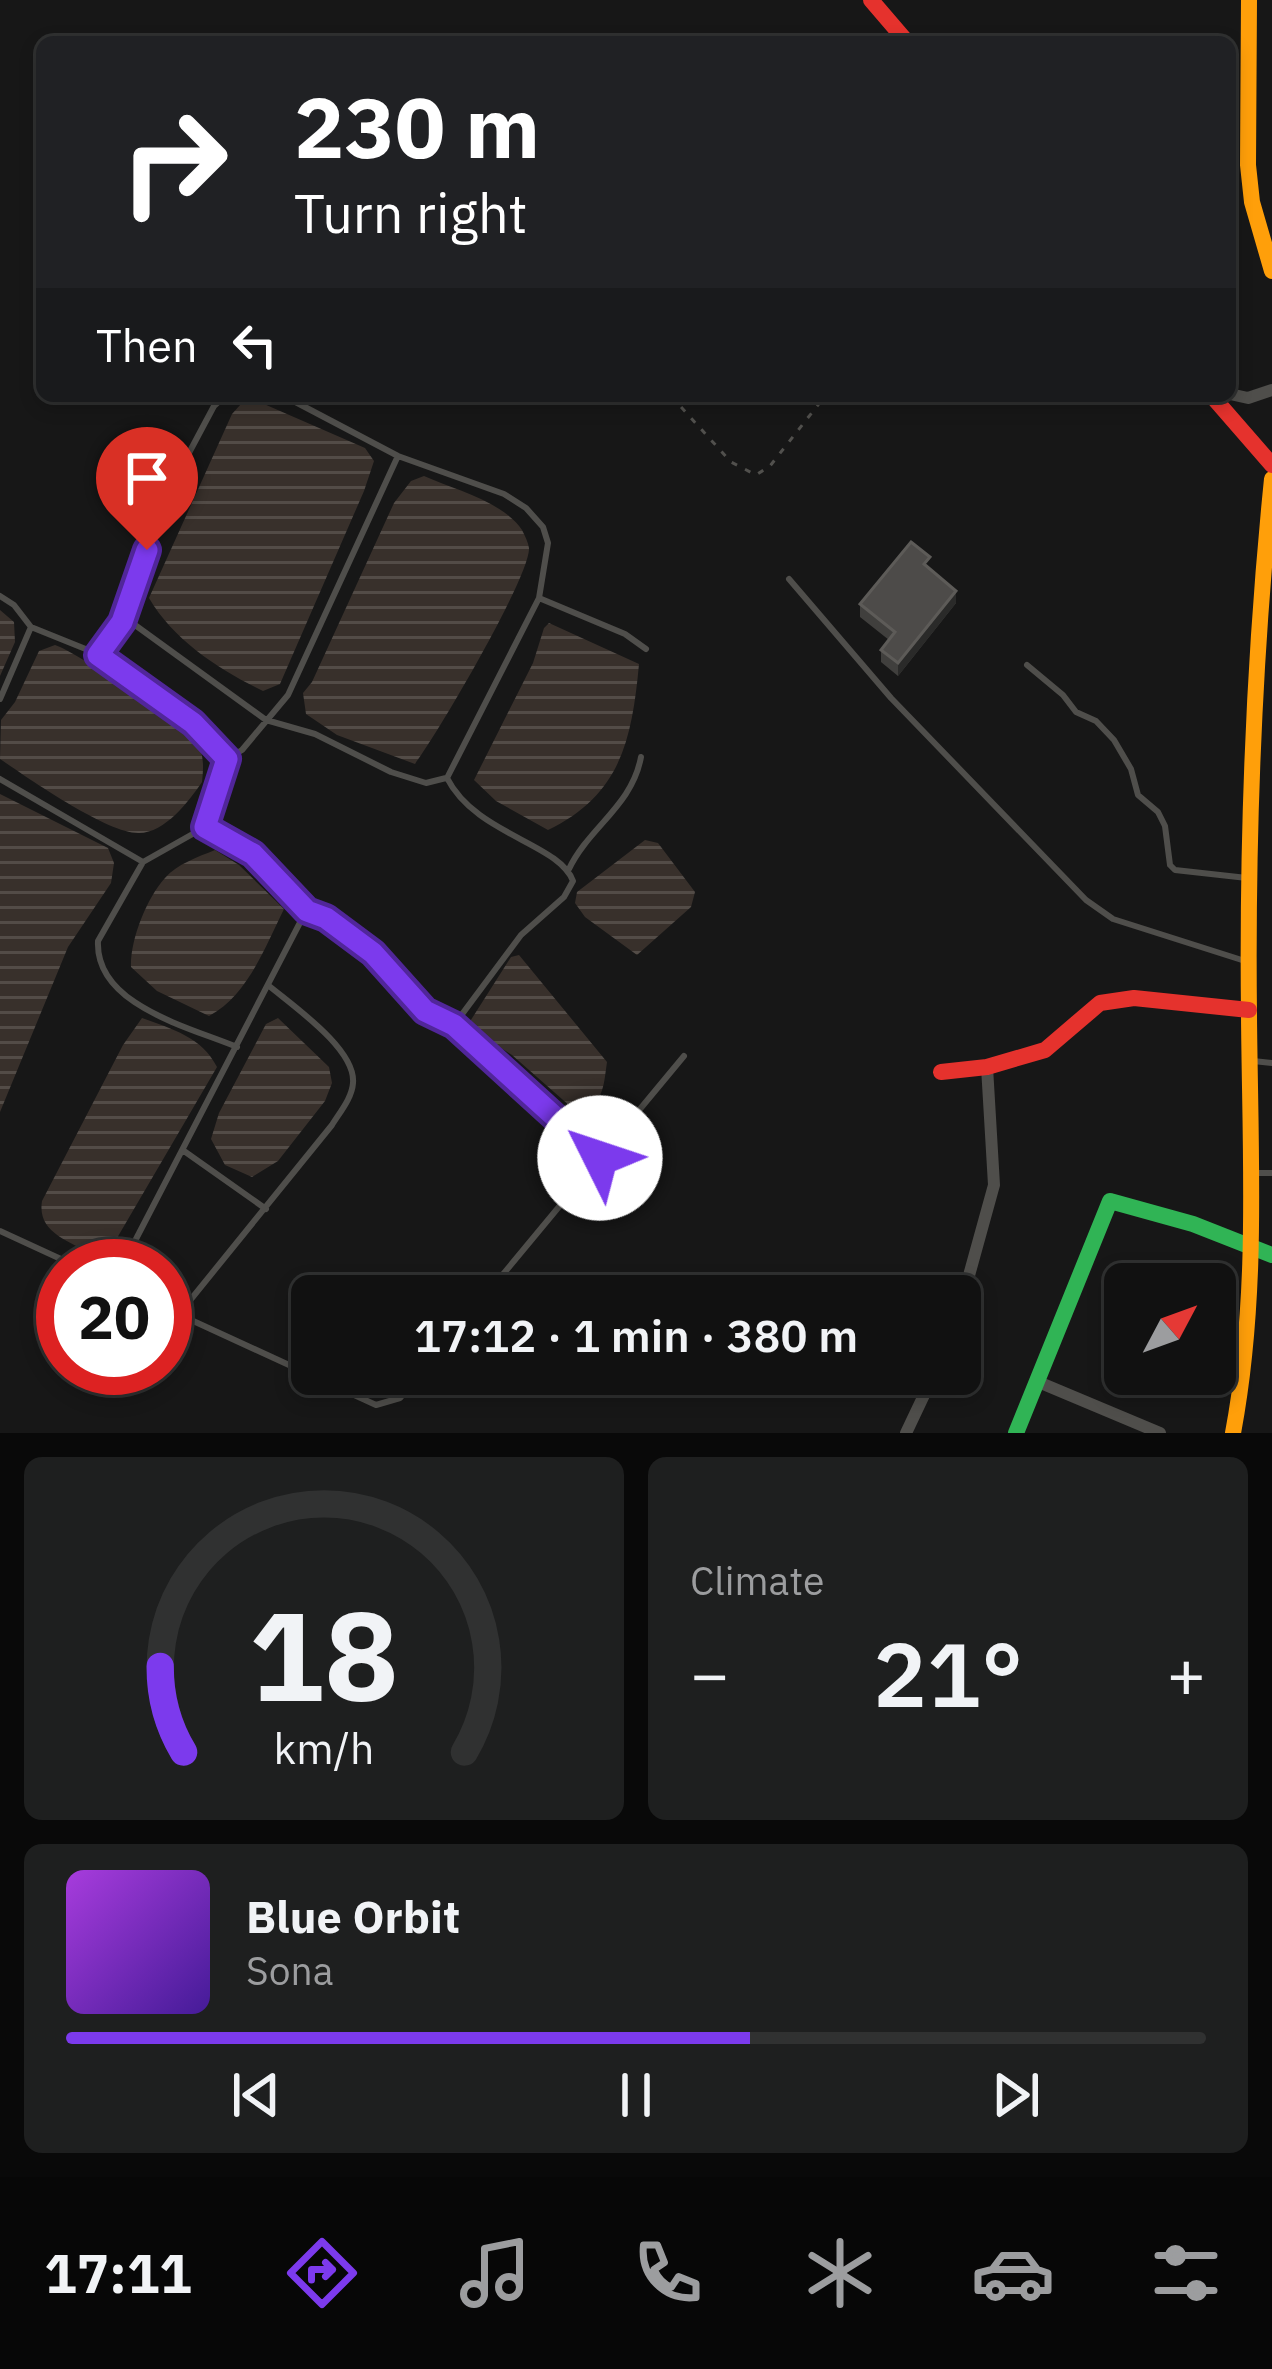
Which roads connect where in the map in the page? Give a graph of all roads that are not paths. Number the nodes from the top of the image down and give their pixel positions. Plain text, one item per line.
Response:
1 (871, 0) edge
2 (1250, 0) edge
3 (902, 36) edge
4 (1272, 271) edge
5 (1272, 390) edge
6 (1236, 395) edge
7 (218, 402) edge
8 (295, 402) edge
9 (1217, 402) edge
10 (398, 456) junction
11 (1272, 465) edge
12 (1272, 479) edge
13 (1272, 566) edge
14 (789, 579) dead end
15 (0, 596) edge
16 (539, 598) junction
17 (1257, 612) junction
18 (122, 622) junction
19 (31, 627) junction
20 (646, 649) dead end
21 (98, 655) junction
22 (1027, 665) dead end
23 (0, 700) edge
24 (266, 720) junction
25 (641, 757) dead end
26 (227, 759) junction
27 (447, 778) junction
28 (0, 779) edge
29 (205, 827) junction
30 (143, 862) junction
31 (569, 869) junction
32 (1252, 878) junction
33 (307, 911) junction
34 (1250, 963) junction
35 (268, 986) junction
36 (1249, 1010) junction
37 (454, 1025) junction
38 (237, 1048) junction
39 (684, 1056) dead end
40 (1250, 1060) junction
41 (1272, 1063) edge
42 (987, 1067) junction
43 (940, 1072) dead end
44 (184, 1151) junction
45 (600, 1158) junction
46 (1252, 1173) junction
47 (1272, 1173) edge
48 (266, 1209) junction
49 (0, 1231) edge
50 (137, 1239) edge
51 (1253, 1247) junction
52 (36, 1248) edge
53 (1272, 1255) edge
54 (502, 1275) edge
55 (969, 1275) edge
56 (192, 1298) edge
57 (192, 1320) edge
58 (291, 1366) edge
59 (1036, 1381) junction
60 (354, 1395) edge
61 (402, 1395) edge
62 (924, 1395) edge
63 (907, 1433) edge
64 (1016, 1433) edge
65 (1160, 1433) edge
66 (1233, 1433) edge

1 - 3 main road
2 - 4 main road
5 - 6 street
7 - 18 lane
8 - 10 lane
9 - 11 main road
10 - 16 lane
10 - 24 lane
12 - 17 main road
13 - 17 main road
14 - 34 lane
15 - 19 lane
16 - 20 lane
16 - 27 lane
17 - 32 main road
18 - 21 lane
18 - 24 lane
19 - 21 lane
19 - 23 lane
21 - 26 lane
22 - 32 lane
24 - 26 lane
24 - 27 lane
25 - 31 lane
26 - 29 lane
27 - 31 lane
28 - 30 lane
29 - 30 lane
29 - 33 lane
30 - 38 lane
31 - 37 lane
32 - 34 main road
33 - 35 lane
33 - 37 lane
34 - 36 main road
35 - 38 lane
35 - 48 lane
36 - 40 main road
36 - 42 main road
37 - 45 lane
38 - 44 lane
39 - 45 lane
40 - 41 lane
40 - 46 main road
42 - 43 main road
42 - 55 street
44 - 48 lane
44 - 50 lane
45 - 54 lane
46 - 47 lane
46 - 51 main road
48 - 56 lane
49 - 52 lane
51 - 53 main road
51 - 59 main road
51 - 66 main road
57 - 58 lane
59 - 64 main road
59 - 65 street
60 - 61 lane
62 - 63 street

